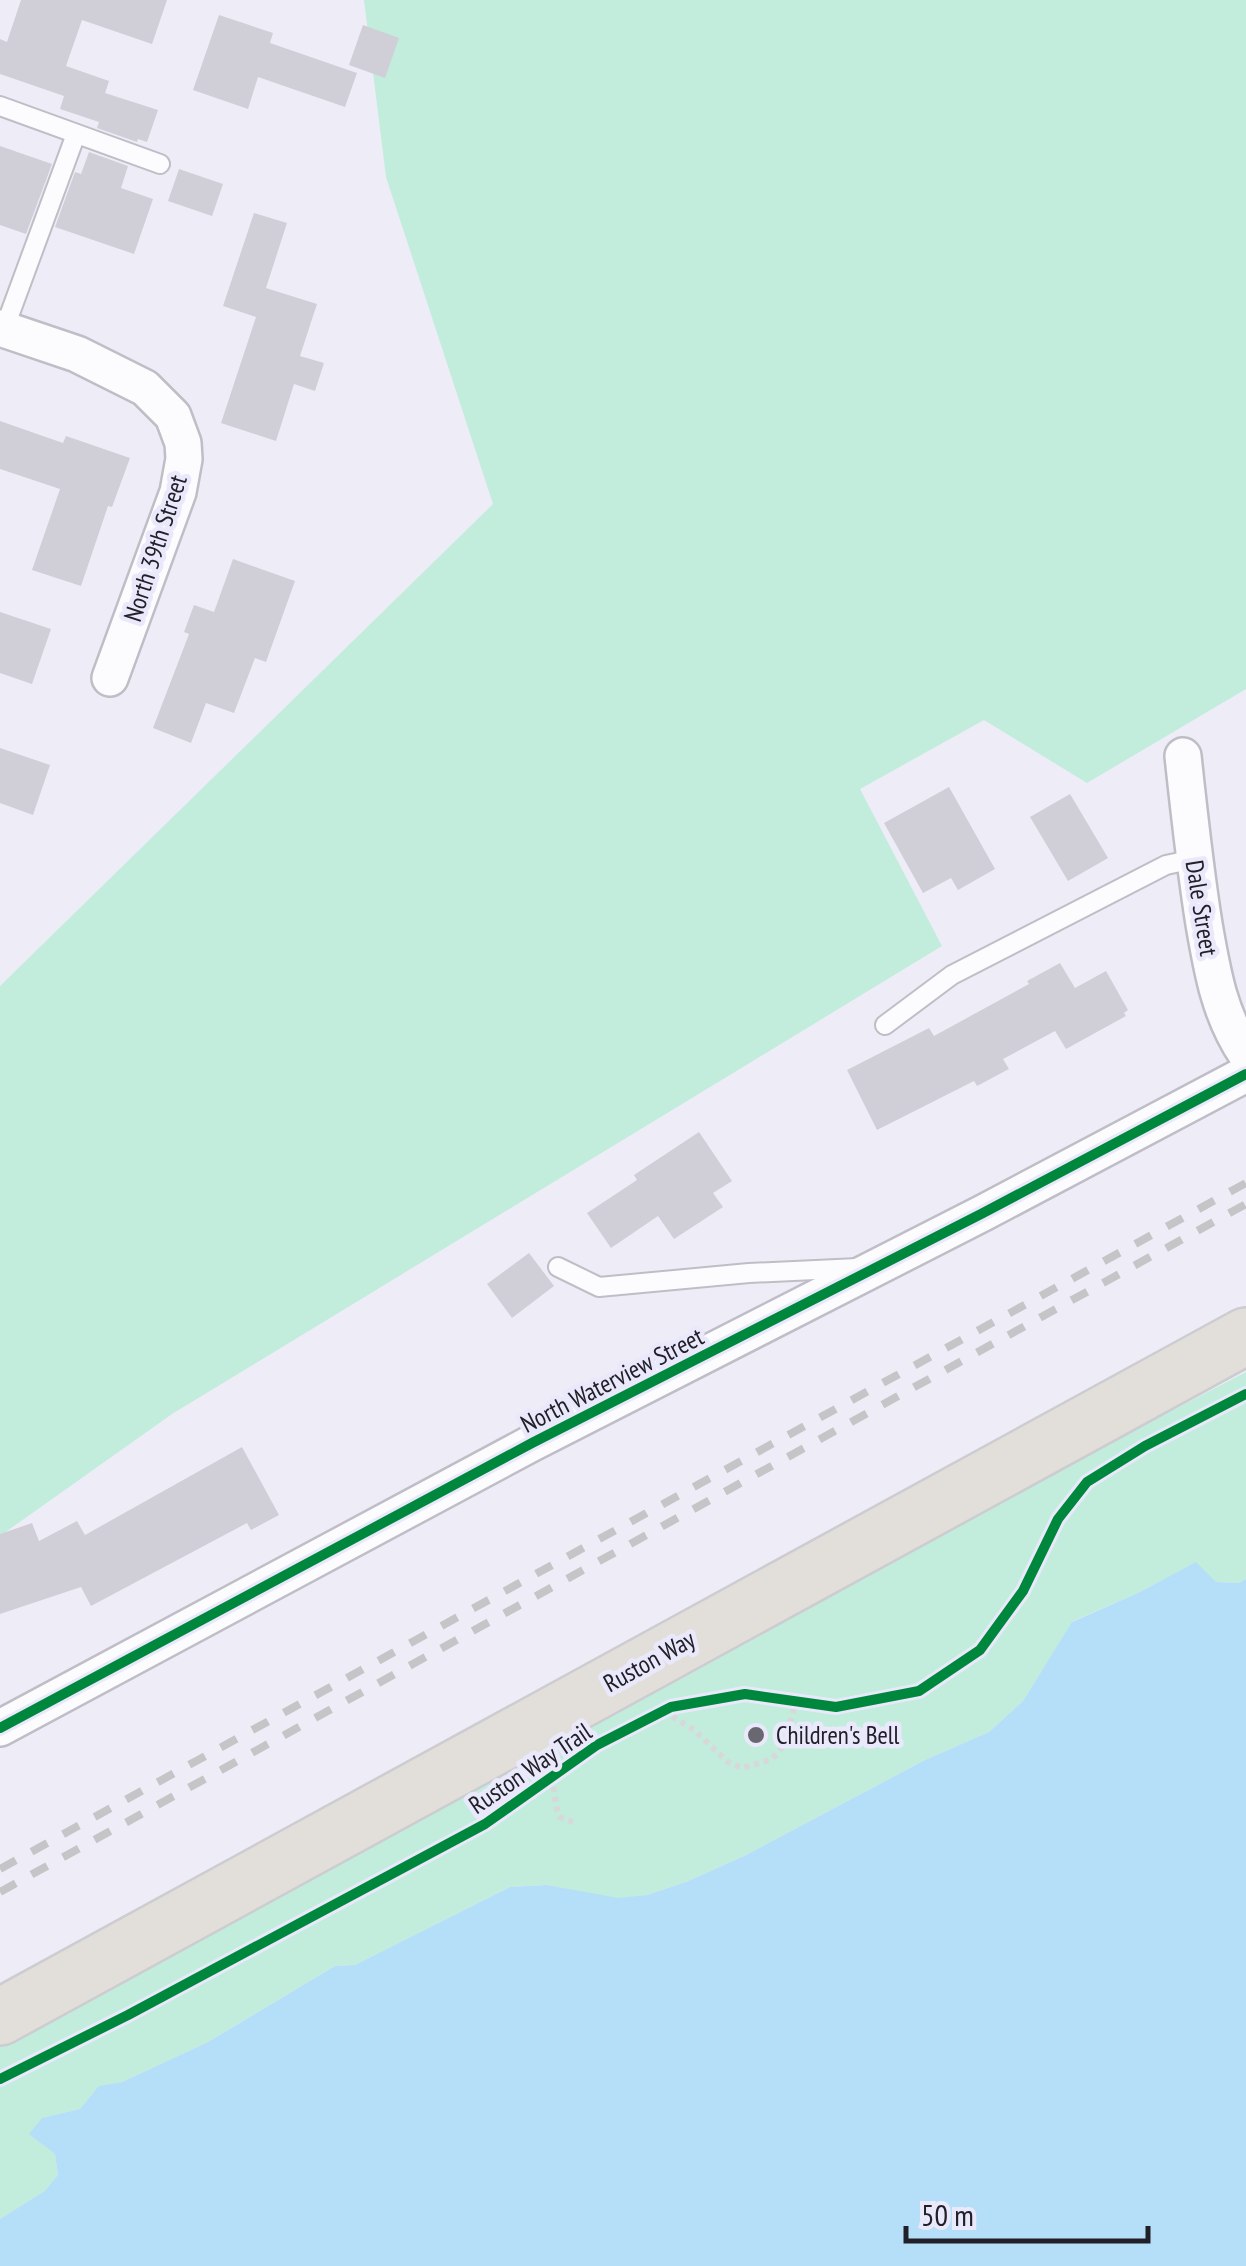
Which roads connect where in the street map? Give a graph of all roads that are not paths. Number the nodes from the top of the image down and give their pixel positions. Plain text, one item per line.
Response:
1 (0, 106) edge
2 (76, 134) junction
3 (160, 164) dead end
4 (1, 333) edge
5 (110, 678) dead end
6 (1183, 756) dead end
7 (1194, 859) junction
8 (885, 1025) dead end
9 (1246, 1054) edge
10 (1246, 1074) edge
11 (558, 1266) dead end
12 (878, 1266) junction
13 (1246, 1336) edge
14 (0, 1728) edge
15 (0, 2017) edge

1 - 2 lane
2 - 3 lane
2 - 4 lane
4 - 5 street, North 39th Street
6 - 7 street, Dale Street
7 - 8 lane
7 - 9 street, Dale Street
10 - 12 street, North Waterview Street
11 - 12 lane
12 - 14 street, North Waterview Street
13 - 15 main road, Ruston Way

